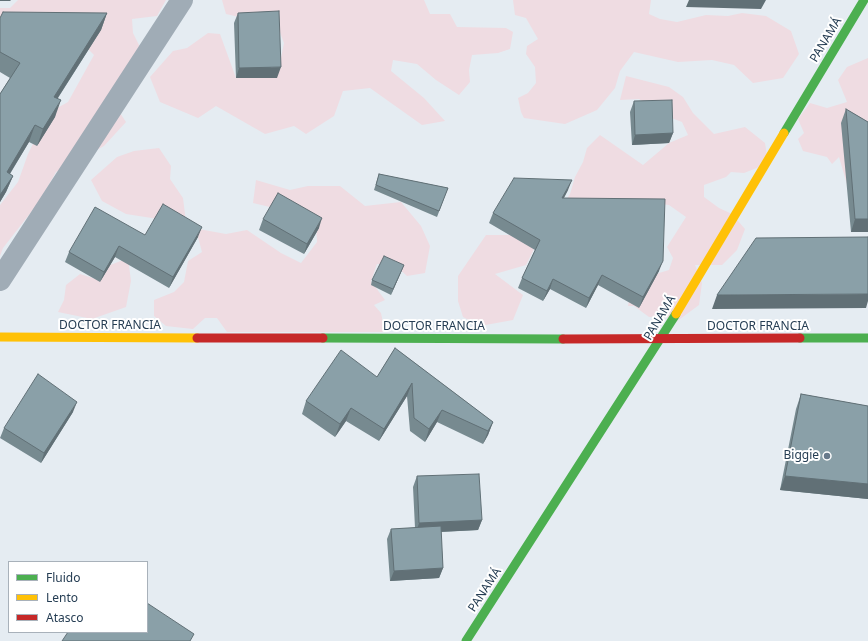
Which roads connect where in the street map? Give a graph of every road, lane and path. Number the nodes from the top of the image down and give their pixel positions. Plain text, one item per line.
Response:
1 (182, 0) edge
2 (864, 0) edge
3 (0, 280) edge
4 (0, 337) edge
5 (868, 338) edge
6 (661, 339) junction
7 (466, 641) edge

1 - 3 street
2 - 6 street, PANAMÁ
4 - 6 street, DOCTOR FRANCIA
5 - 6 street, DOCTOR FRANCIA
6 - 7 street, PANAMÁ

